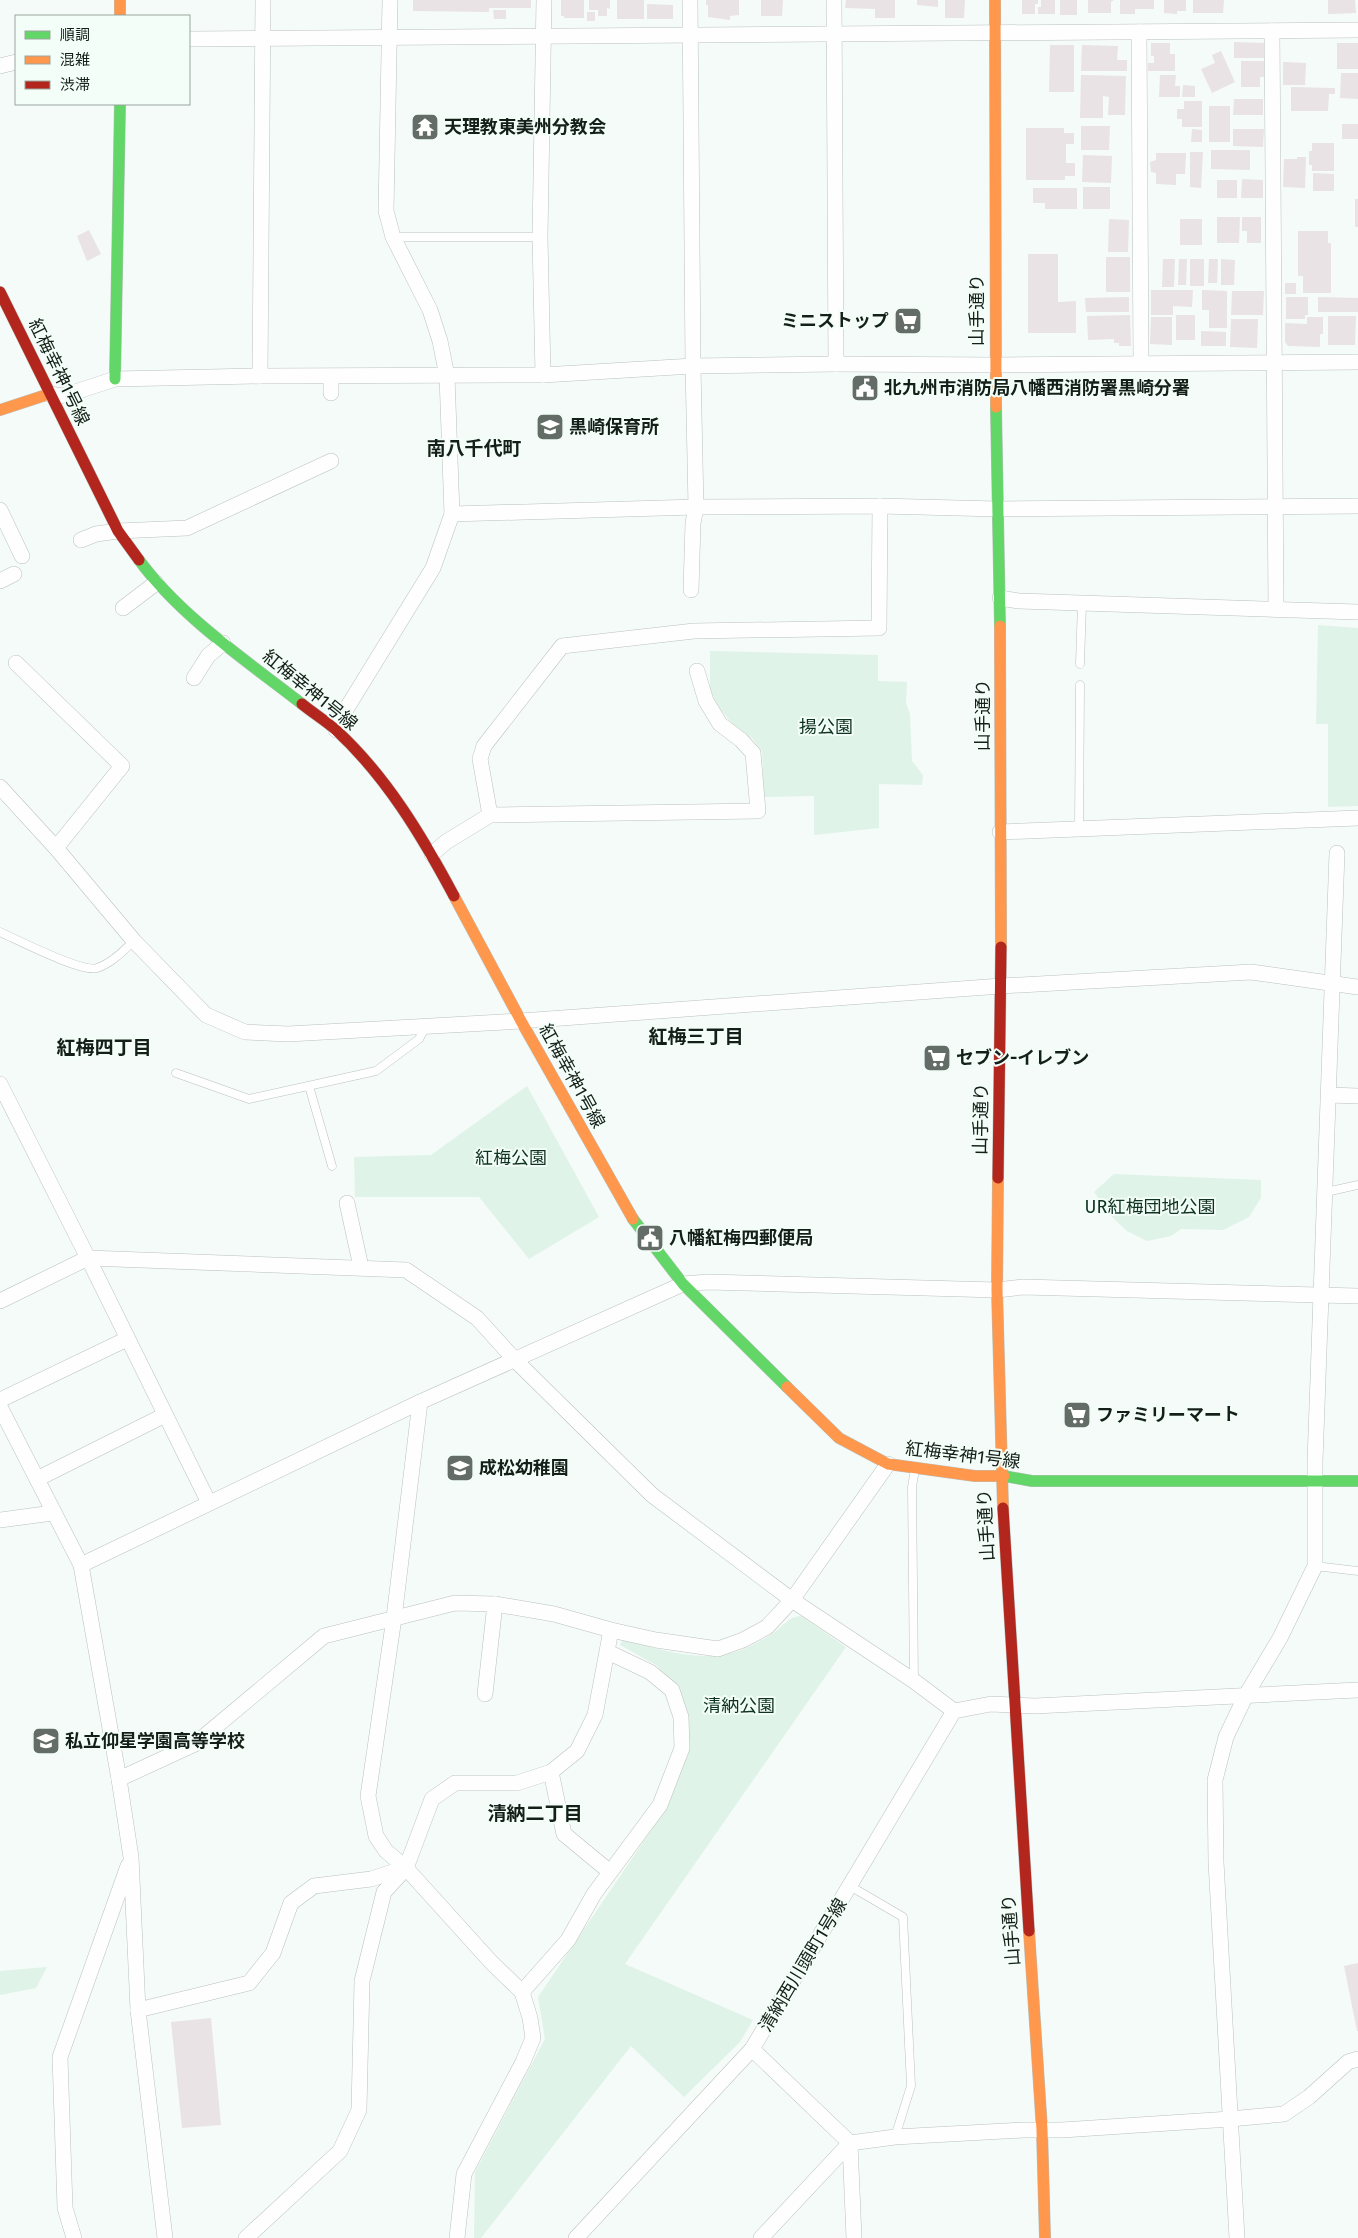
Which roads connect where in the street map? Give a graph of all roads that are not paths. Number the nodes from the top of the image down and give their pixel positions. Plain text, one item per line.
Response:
1 (120, 0) edge
2 (262, 0) edge
3 (390, 0) edge
4 (544, 0) edge
5 (690, 0) edge
6 (834, 0) edge
7 (995, 0) edge
8 (120, 15) edge
9 (1358, 30) edge
10 (1272, 31) junction
11 (1138, 32) junction
12 (690, 34) junction
13 (835, 34) junction
14 (994, 34) junction
15 (390, 36) junction
16 (545, 36) junction
17 (263, 38) junction
18 (190, 39) edge
19 (15, 62) edge
20 (0, 66) edge
21 (120, 105) edge
22 (540, 237) junction
23 (393, 238) junction
24 (0, 292) edge
25 (1275, 362) junction
26 (1358, 362) edge
27 (1141, 363) junction
28 (836, 364) junction
29 (995, 365) junction
30 (693, 366) junction
31 (543, 375) junction
32 (260, 376) junction
33 (448, 376) junction
34 (331, 377) junction
35 (115, 379) junction
36 (331, 393) dead end
37 (49, 394) junction
38 (0, 410) edge
39 (331, 461) dead end
40 (880, 506) junction
41 (1358, 506) edge
42 (696, 507) junction
43 (1275, 507) junction
44 (997, 509) junction
45 (0, 510) edge
46 (452, 514) junction
47 (118, 531) junction
48 (81, 540) dead end
49 (22, 556) dead end
50 (14, 574) dead end
51 (0, 581) edge
52 (156, 583) junction
53 (691, 590) dead end
54 (1000, 598) junction
55 (1082, 603) junction
56 (124, 608) dead end
57 (1276, 609) junction
58 (1358, 612) edge
59 (223, 642) junction
60 (16, 663) dead end
61 (1080, 664) dead end
62 (697, 671) dead end
63 (194, 678) dead end
64 (1080, 684) dead end
65 (336, 730) junction
66 (0, 787) edge
67 (490, 815) junction
68 (1358, 818) edge
69 (1079, 829) junction
70 (1000, 832) junction
71 (56, 848) junction
72 (1337, 853) dead end
73 (432, 854) junction
74 (0, 932) edge
75 (134, 941) junction
76 (1332, 984) junction
77 (1001, 986) junction
78 (1358, 987) edge
79 (521, 1021) junction
80 (426, 1026) junction
81 (176, 1073) dead end
82 (0, 1084) edge
83 (309, 1086) junction
84 (1329, 1095) junction
85 (1358, 1096) edge
86 (332, 1166) dead end
87 (1358, 1184) edge
88 (1326, 1192) junction
89 (347, 1203) dead end
90 (88, 1258) junction
91 (361, 1267) junction
92 (683, 1284) junction
93 (997, 1290) junction
94 (1322, 1295) junction
95 (1358, 1296) edge
96 (0, 1301) edge
97 (127, 1339) junction
98 (515, 1360) junction
99 (0, 1400) edge
100 (420, 1402) junction
101 (0, 1407) edge
102 (165, 1415) junction
103 (888, 1464) junction
104 (915, 1469) junction
105 (1001, 1475) junction
106 (37, 1478) junction
107 (1315, 1479) junction
108 (1358, 1481) edge
109 (210, 1503) junction
110 (53, 1513) junction
111 (0, 1520) edge
112 (81, 1565) junction
113 (1315, 1566) junction
114 (1358, 1571) edge
115 (792, 1600) junction
116 (495, 1604) junction
117 (394, 1618) junction
118 (611, 1630) junction
119 (608, 1652) junction
120 (914, 1681) junction
121 (1358, 1690) edge
122 (485, 1694) dead end
123 (1246, 1695) junction
124 (1014, 1705) junction
125 (954, 1711) junction
126 (551, 1772) junction
127 (119, 1779) junction
128 (131, 1857) junction
129 (406, 1868) junction
130 (610, 1872) junction
131 (850, 1886) junction
132 (522, 1992) junction
133 (138, 2010) junction
134 (752, 2049) junction
135 (1358, 2059) edge
136 (1230, 2119) junction
137 (1042, 2130) junction
138 (895, 2138) junction
139 (850, 2143) junction
140 (74, 2238) edge
141 (165, 2238) edge
142 (246, 2238) edge
143 (457, 2238) edge
144 (576, 2238) edge
145 (761, 2238) edge
146 (854, 2238) edge
147 (1045, 2238) edge
148 (1237, 2238) edge

1 - 8 street
2 - 17 street
3 - 15 street
4 - 16 street
5 - 12 street
6 - 13 street
7 - 14 street, 山手通り
9 - 10 street
10 - 11 street
10 - 25 street
11 - 14 street
11 - 27 street
12 - 13 street
12 - 16 street
12 - 30 street
13 - 14 street
13 - 28 street
14 - 29 street, 山手通り
15 - 16 street
15 - 17 street
15 - 23 street
16 - 22 street
17 - 18 street
17 - 32 street
19 - 20 street
21 - 35 street
22 - 23 lane
22 - 31 street
23 - 33 street
24 - 37 street, 紅梅幸神1号線
25 - 26 street
25 - 27 street
25 - 43 street
27 - 29 street
28 - 29 street
28 - 30 street
29 - 44 street, 山手通り
30 - 31 street
30 - 42 street
31 - 33 street
32 - 34 street
32 - 35 street
33 - 34 street
33 - 46 street
34 - 36 street
35 - 37 street
37 - 38 street
37 - 47 street, 紅梅幸神1号線
39 - 47 street
40 - 42 street
40 - 44 street
40 - 67 street
41 - 43 street
42 - 46 street
42 - 53 street
43 - 44 street
43 - 57 street
44 - 54 street, 山手通り
45 - 49 street
46 - 65 street
47 - 48 street
47 - 52 street, 紅梅幸神1号線
50 - 51 street
52 - 56 street
52 - 59 street, 紅梅幸神1号線
54 - 55 street
54 - 70 street, 山手通り
55 - 57 street
55 - 61 lane
57 - 58 street
59 - 63 street
59 - 65 street, 紅梅幸神1号線
60 - 71 street
62 - 67 street
64 - 69 lane
65 - 73 street, 紅梅幸神1号線
66 - 71 street
67 - 73 street
68 - 69 street
69 - 70 street
70 - 77 street, 山手通り
71 - 75 street
72 - 76 street
73 - 79 street, 紅梅幸神1号線
74 - 75 lane
75 - 80 street
76 - 77 street
76 - 78 street
76 - 84 street
77 - 79 street
77 - 93 street, 山手通り
79 - 80 street
79 - 92 street, 紅梅幸神1号線
80 - 83 lane
81 - 83 lane
82 - 90 street
83 - 86 lane
84 - 85 street
84 - 88 street
87 - 88 lane
88 - 94 street
89 - 91 street
90 - 91 street
90 - 96 street
90 - 97 street
91 - 98 street
92 - 93 street
92 - 98 street
92 - 103 street, 紅梅幸神1号線
93 - 94 street
93 - 105 street, 山手通り
94 - 95 street
94 - 107 street
97 - 99 street
97 - 102 street
98 - 100 street
98 - 115 street
100 - 109 street
100 - 117 street
101 - 106 street
102 - 106 street
102 - 109 street
103 - 104 street, 紅梅幸神1号線
103 - 115 street
104 - 105 street, 紅梅幸神1号線
104 - 120 lane
105 - 107 street, 紅梅幸神1号線
105 - 124 street, 山手通り
106 - 110 street
107 - 108 street, 紅梅幸神1号線
107 - 113 street
109 - 112 street
110 - 111 street
110 - 112 street
112 - 127 street
113 - 114 lane
113 - 123 street
115 - 118 street
115 - 120 street
116 - 117 street
116 - 118 street
116 - 122 street
117 - 127 street
117 - 129 street
118 - 119 street
119 - 126 street
119 - 130 street
120 - 125 street
121 - 123 street
123 - 124 street
123 - 136 street
124 - 125 street
124 - 137 street, 山手通り
125 - 131 street, 清納西川頭町1号線
126 - 129 street
126 - 130 street
127 - 128 street
128 - 133 street
128 - 140 street
129 - 132 street
129 - 133 street
129 - 142 street
130 - 132 street
131 - 134 street, 清納西川頭町1号線
131 - 138 lane
132 - 143 street
133 - 141 street
134 - 139 street
134 - 144 street, 清納西川頭町1号線
135 - 136 street
136 - 137 street
136 - 148 street
137 - 138 street
137 - 147 street, 山手通り
138 - 139 street
139 - 145 street
139 - 146 street

